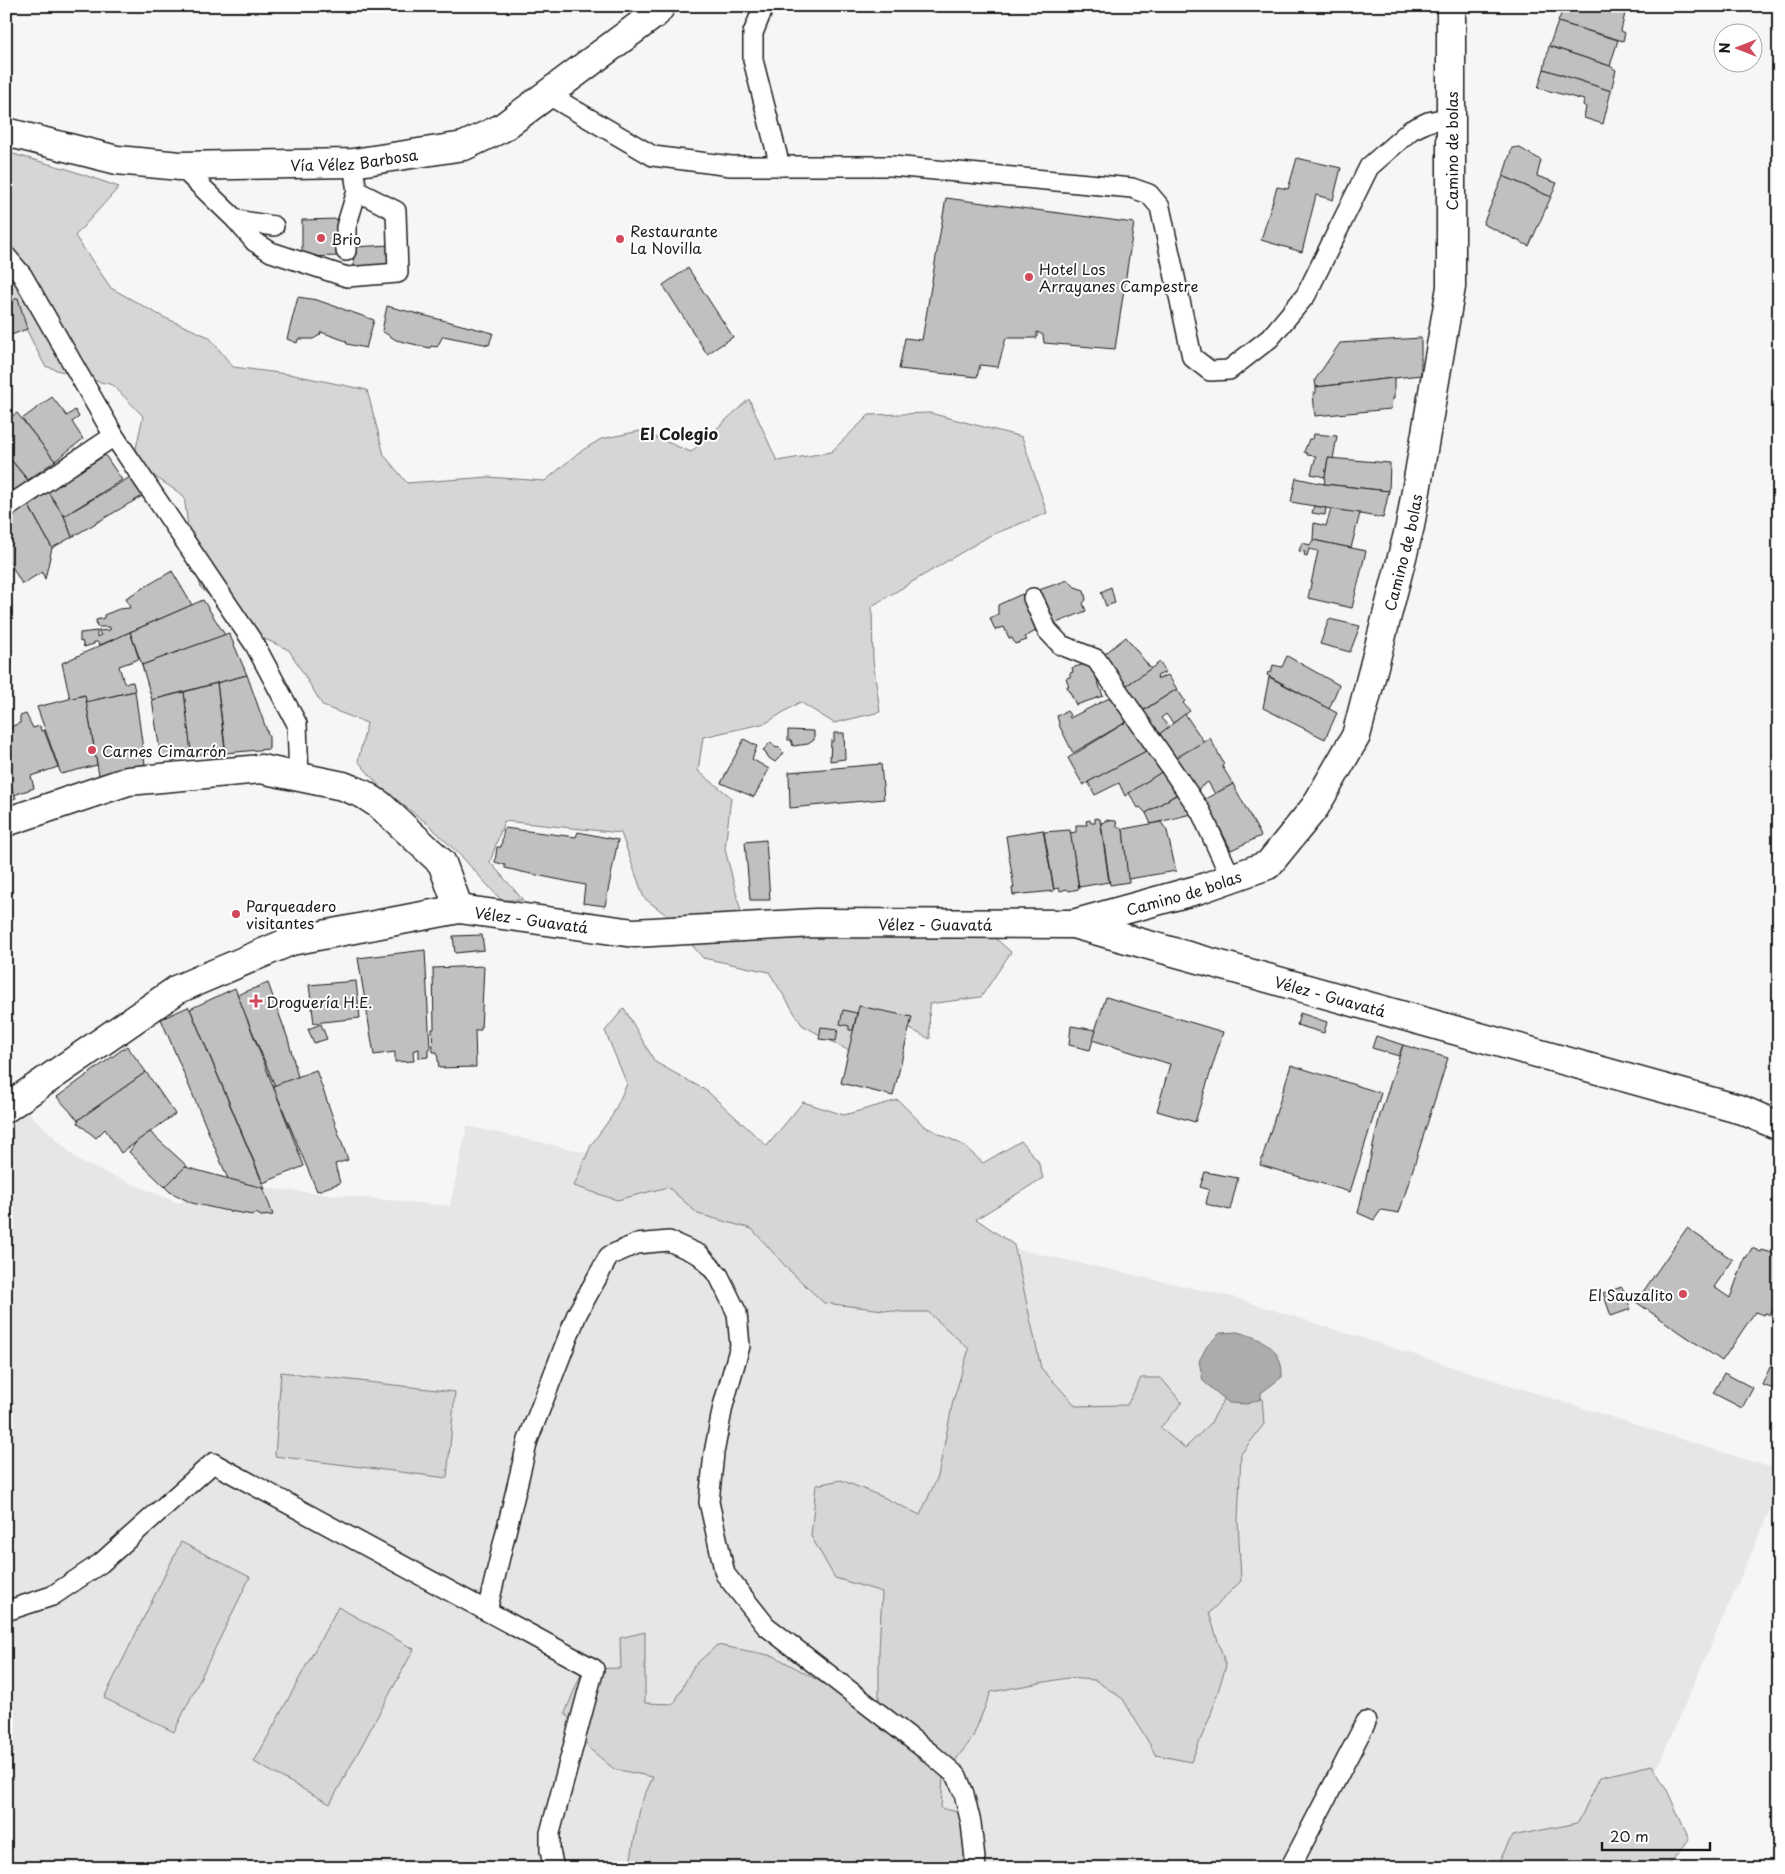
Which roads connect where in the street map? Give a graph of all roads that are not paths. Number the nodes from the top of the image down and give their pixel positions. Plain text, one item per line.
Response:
1 (661, 6) edge
2 (764, 6) edge
3 (1451, 6) edge
4 (547, 94) junction
5 (1451, 117) junction
6 (6, 132) edge
7 (353, 163) junction
8 (180, 166) junction
9 (780, 166) junction
10 (357, 191) junction
11 (236, 220) junction
12 (274, 226) dead end
13 (346, 251) dead end
14 (6, 256) edge
15 (114, 436) junction
16 (6, 508) edge
17 (1033, 598) dead end
18 (299, 777) junction
19 (6, 822) edge
20 (1231, 878) junction
21 (459, 909) junction
22 (1073, 924) junction
23 (6, 1108) edge
24 (1779, 1126) edge
25 (6, 1611) edge
26 (487, 1611) junction
27 (1366, 1722) dead end
28 (554, 1868) edge
29 (976, 1868) edge
30 (1290, 1868) edge

1 - 4 street, Vía Vélez Barbosa
2 - 9 lane
3 - 5 street, Camino de bolas
4 - 7 street, Vía Vélez Barbosa
4 - 9 lane
5 - 9 lane
5 - 20 street, Camino de bolas
6 - 8 street, Vía Vélez Barbosa
7 - 8 street, Vía Vélez Barbosa
7 - 10 lane
8 - 11 lane
10 - 11 lane
10 - 13 lane
11 - 12 lane
14 - 15 lane
15 - 16 lane
15 - 18 lane
17 - 20 lane
18 - 19 street, Vélez - Guavatá
18 - 21 street, Vélez - Guavatá
20 - 22 street, Camino de bolas
21 - 22 street, Vélez - Guavatá
21 - 23 street
22 - 24 street, Vélez - Guavatá
25 - 26 lane
26 - 28 lane
26 - 29 lane
27 - 30 lane

